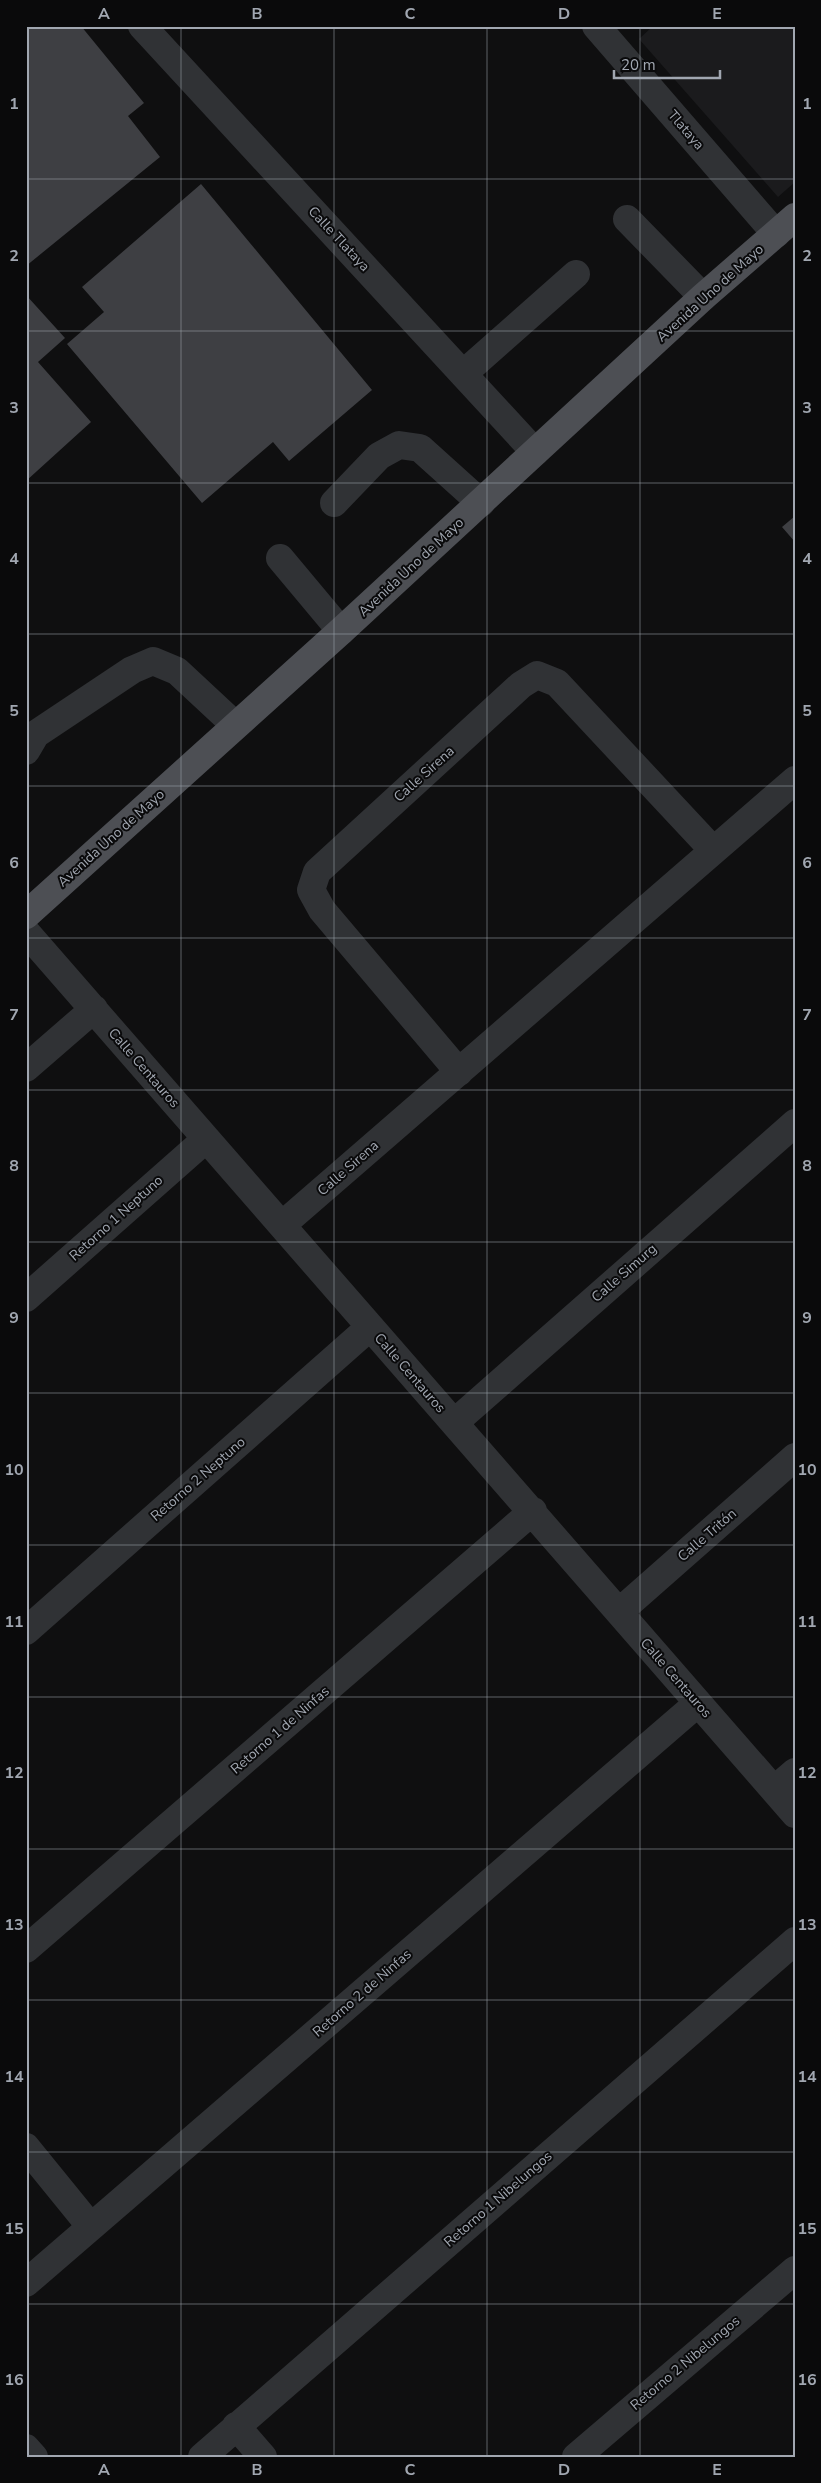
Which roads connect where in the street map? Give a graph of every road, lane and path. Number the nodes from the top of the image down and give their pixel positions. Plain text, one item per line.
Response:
1 (142, 26) edge
2 (596, 26) edge
3 (627, 219) dead end
4 (785, 225) edge
5 (576, 274) dead end
6 (703, 297) junction
7 (464, 373) junction
8 (535, 452) junction
9 (334, 503) dead end
10 (481, 503) junction
11 (280, 558) dead end
12 (341, 632) junction
13 (235, 725) junction
14 (26, 751) edge
15 (795, 780) edge
16 (713, 850) junction
17 (26, 915) edge
18 (26, 932) edge
19 (94, 1009) junction
20 (26, 1068) edge
21 (459, 1072) junction
22 (795, 1123) edge
23 (206, 1139) junction
24 (282, 1225) junction
25 (26, 1298) edge
26 (370, 1327) junction
27 (454, 1423) junction
28 (795, 1458) edge
29 (533, 1511) junction
30 (619, 1612) junction
31 (26, 1630) edge
32 (698, 1704) junction
33 (795, 1772) edge
34 (774, 1790) junction
35 (795, 1814) edge
36 (795, 1941) edge
37 (26, 1949) edge
38 (26, 2147) edge
39 (91, 2227) junction
40 (795, 2270) edge
41 (26, 2283) edge
42 (236, 2426) junction
43 (26, 2448) edge
44 (34, 2457) edge
45 (202, 2457) edge
46 (263, 2457) edge
47 (576, 2457) edge

1 - 7 street, Calle Tlataya
2 - 4 street, Tlataya
3 - 6 street
4 - 6 main road, Avenida Uno de Mayo
5 - 7 street
6 - 8 main road, Avenida Uno de Mayo
7 - 8 street, Calle Tlataya
8 - 10 main road, Avenida Uno de Mayo
9 - 10 street
10 - 12 main road, Avenida Uno de Mayo
11 - 12 street
12 - 13 main road, Avenida Uno de Mayo
13 - 14 street
13 - 17 main road, Avenida Uno de Mayo
15 - 16 street, Calle Sirena
16 - 21 street, Calle Sirena
16 - 21 street, Calle Sirena
18 - 19 street, Calle Centauros
19 - 20 street
19 - 23 street, Calle Centauros
21 - 24 street, Calle Sirena
22 - 27 street, Calle Simurg
23 - 24 street, Calle Centauros
23 - 25 street, Retorno 1 Neptuno
24 - 26 street, Calle Centauros
26 - 27 street, Calle Centauros
26 - 31 street, Retorno 2 Neptuno
27 - 29 street, Calle Centauros
28 - 30 street, Calle Tritón
29 - 30 street, Calle Centauros
29 - 37 street, Retorno 1 de Ninfas
30 - 32 street, Calle Centauros
32 - 34 street, Calle Centauros
32 - 39 street, Retorno 2 de Ninfas
33 - 34 street
34 - 35 street, Calle Centauros
36 - 42 street, Retorno 1 Nibelungos
38 - 39 street
39 - 41 street, Retorno 2 de Ninfas
40 - 47 street, Retorno 2 Nibelungos
42 - 45 street, Retorno 1 Nibelungos
42 - 46 street
43 - 44 street

